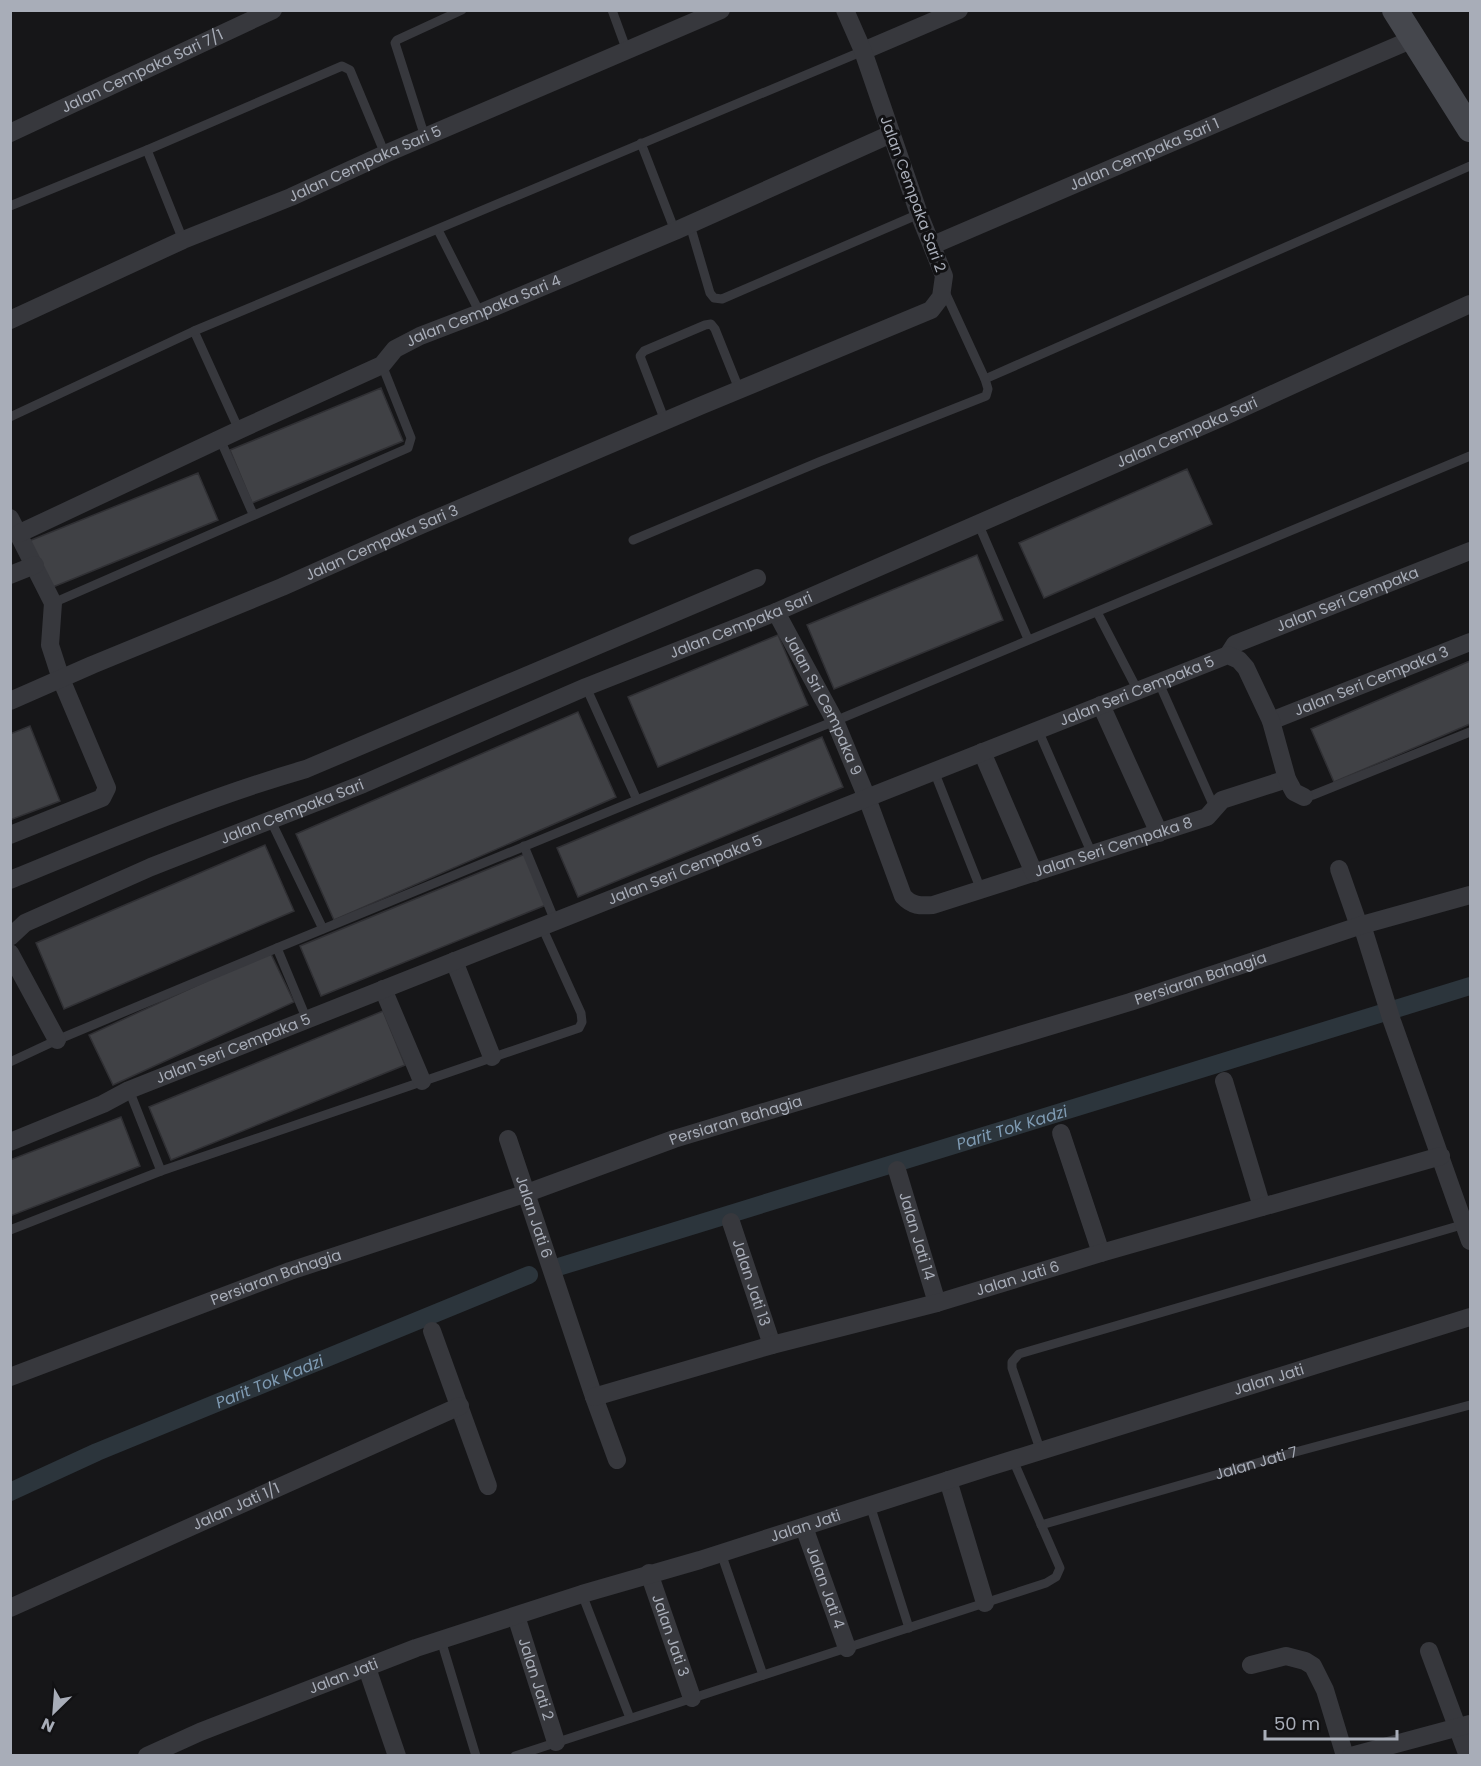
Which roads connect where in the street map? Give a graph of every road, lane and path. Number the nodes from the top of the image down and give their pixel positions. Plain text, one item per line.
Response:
1 (273, 10) edge
2 (462, 10) edge
3 (612, 10) edge
4 (721, 10) edge
5 (845, 10) edge
6 (1395, 10) edge
7 (946, 13) edge
8 (1413, 39) junction
9 (627, 51) junction
10 (862, 51) junction
11 (1470, 129) edge
12 (10, 133) edge
13 (891, 134) junction
14 (425, 137) junction
15 (641, 143) junction
16 (147, 150) junction
17 (385, 154) junction
18 (1470, 166) edge
19 (10, 206) edge
20 (920, 214) junction
21 (682, 228) junction
22 (438, 230) junction
23 (183, 240) junction
24 (933, 245) junction
25 (943, 287) junction
26 (1470, 304) edge
27 (480, 313) junction
28 (10, 320) edge
29 (194, 332) junction
30 (382, 365) junction
31 (985, 379) junction
32 (739, 389) junction
33 (700, 406) joint
34 (10, 417) edge
35 (665, 421) junction
36 (239, 429) junction
37 (220, 439) junction
38 (1470, 456) edge
39 (253, 514) junction
40 (978, 523) junction
41 (15, 526) edge
42 (633, 540) dead end
43 (1470, 552) edge
44 (35, 565) junction
45 (10, 575) edge
46 (757, 578) dead end
47 (53, 603) junction
48 (776, 612) junction
49 (1096, 612) junction
50 (1028, 639) junction
51 (1470, 642) edge
52 (1228, 655) junction
53 (61, 679) junction
54 (1159, 682) junction
55 (586, 687) junction
56 (1138, 691) junction
57 (10, 701) edge
58 (1101, 705) junction
59 (834, 721) junction
60 (1271, 721) junction
61 (1038, 730) junction
62 (1470, 732) edge
63 (982, 752) junction
64 (934, 771) junction
65 (1287, 779) junction
66 (1304, 797) joint
67 (867, 798) junction
68 (637, 800) junction
69 (1215, 809) junction
70 (270, 819) junction
71 (1159, 833) junction
72 (10, 835) edge
73 (524, 846) junction
74 (1092, 854) junction
75 (1339, 869) dead end
76 (1034, 873) junction
77 (10, 880) edge
78 (981, 890) junction
79 (1470, 895) edge
80 (933, 905) joint
81 (549, 924) junction
82 (1360, 925) junction
83 (323, 929) junction
84 (10, 937) edge
85 (277, 948) junction
86 (10, 953) edge
87 (454, 961) junction
88 (17, 981) edge
89 (383, 989) junction
90 (307, 1020) junction
91 (57, 1040) junction
92 (492, 1057) junction
93 (10, 1062) edge
94 (422, 1081) junction
95 (1224, 1081) dead end
96 (129, 1090) junction
97 (1061, 1132) dead end
98 (508, 1139) dead end
99 (10, 1142) edge
100 (1441, 1156) junction
101 (897, 1170) dead end
102 (161, 1171) junction
103 (527, 1193) junction
104 (1262, 1207) junction
105 (731, 1222) dead end
106 (10, 1230) edge
107 (1468, 1233) edge
108 (1101, 1253) junction
109 (937, 1303) junction
110 (1470, 1317) edge
111 (432, 1331) dead end
112 (772, 1345) junction
113 (10, 1377) edge
114 (594, 1397) junction
115 (1470, 1405) edge
116 (460, 1406) junction
117 (1041, 1452) junction
118 (617, 1460) dead end
119 (1014, 1461) junction
120 (948, 1480) junction
121 (488, 1486) dead end
122 (870, 1505) junction
123 (1041, 1525) junction
124 (804, 1527) junction
125 (721, 1552) junction
126 (649, 1574) junction
127 (582, 1594) junction
128 (985, 1603) junction
129 (10, 1608) edge
130 (516, 1616) junction
131 (909, 1628) junction
132 (441, 1640) junction
133 (847, 1648) junction
134 (1429, 1651) dead end
135 (1251, 1665) dead end
136 (367, 1668) junction
137 (763, 1675) junction
138 (692, 1698) junction
139 (630, 1718) junction
140 (1464, 1726) edge
141 (556, 1742) junction
142 (147, 1755) edge
143 (397, 1755) edge
144 (477, 1755) edge
145 (515, 1755) edge
146 (1344, 1755) edge
147 (1351, 1755) edge
148 (1467, 1755) edge

1 - 12 street, Jalan Cempaka Sari 7/1
2 - 14 lane
3 - 9 lane
4 - 9 street, Jalan Cempaka Sari 5
5 - 10 street, Jalan Cempaka Sari 2
6 - 8 street
7 - 10 street
8 - 11 street
8 - 24 street, Jalan Cempaka Sari 1
9 - 14 street, Jalan Cempaka Sari 5
10 - 13 street, Jalan Cempaka Sari 2
10 - 15 lane
13 - 20 street, Jalan Cempaka Sari 2
13 - 21 street, Jalan Cempaka Sari 4
14 - 17 street, Jalan Cempaka Sari 5
15 - 21 lane
15 - 22 lane
16 - 17 lane
16 - 19 lane
16 - 23 lane
17 - 23 street, Jalan Cempaka Sari 5
18 - 31 lane
20 - 21 lane
20 - 24 street, Jalan Cempaka Sari 2
21 - 27 street, Jalan Cempaka Sari 4
22 - 27 lane
22 - 29 lane
23 - 28 street, Jalan Cempaka Sari 5
24 - 25 street, Jalan Cempaka Sari 2
25 - 31 lane
25 - 32 street, Jalan Cempaka Sari 2
26 - 40 street, Jalan Cempaka Sari
27 - 30 street, Jalan Cempaka Sari 4
29 - 34 lane
29 - 36 lane
30 - 36 street, Jalan Cempaka Sari 4
30 - 39 lane
31 - 42 lane
32 - 33 street, Jalan Cempaka Sari 2
32 - 35 lane
33 - 35 street, Jalan Cempaka Sari 3
35 - 53 street, Jalan Cempaka Sari 3
36 - 37 street, Jalan Cempaka Sari 4
37 - 39 lane
37 - 41 street, Jalan Cempaka Sari 4
38 - 49 lane
39 - 47 lane
40 - 48 street, Jalan Cempaka Sari
40 - 50 lane
41 - 44 street
43 - 52 street, Jalan Seri Cempaka
44 - 45 street
44 - 47 street
46 - 77 street
47 - 53 street
48 - 55 street, Jalan Cempaka Sari
48 - 59 street, Jalan Sri Cempaka 9
49 - 50 lane
49 - 56 lane
50 - 59 lane
51 - 60 street, Jalan Seri Cempaka 3
52 - 54 street, Jalan Seri Cempaka 5
52 - 60 street, Jalan Seri Cempaka 5
53 - 57 street, Jalan Cempaka Sari 3
53 - 72 street
54 - 56 street, Jalan Seri Cempaka 5
54 - 69 lane
55 - 68 lane
55 - 70 street, Jalan Cempaka Sari
56 - 58 street, Jalan Seri Cempaka 5
58 - 61 street, Jalan Seri Cempaka 5
58 - 71 street
59 - 67 street, Jalan Sri Cempaka 9
59 - 68 lane
60 - 65 street, Jalan Seri Cempaka 5
61 - 63 street, Jalan Seri Cempaka 5
61 - 74 lane
62 - 66 lane
63 - 64 street, Jalan Seri Cempaka 5
63 - 76 street
64 - 67 street, Jalan Seri Cempaka 5
64 - 78 lane
65 - 66 street
65 - 69 street, Jalan Seri Cempaka 8
67 - 80 street, Jalan Sri Cempaka 9
67 - 81 street, Jalan Seri Cempaka 5
68 - 73 lane
69 - 71 street, Jalan Seri Cempaka 8
70 - 83 lane
70 - 84 street, Jalan Cempaka Sari
71 - 74 street, Jalan Seri Cempaka 8
73 - 81 lane
73 - 83 lane
74 - 76 street, Jalan Seri Cempaka 8
75 - 82 street
76 - 78 street, Jalan Seri Cempaka 8
78 - 80 street, Jalan Seri Cempaka 8
79 - 82 street, Persiaran Bahagia
81 - 87 street, Jalan Seri Cempaka 5
81 - 92 lane
82 - 100 street
82 - 103 street, Persiaran Bahagia
83 - 85 lane
85 - 90 lane
85 - 91 lane
86 - 88 street
87 - 89 street, Jalan Seri Cempaka 5
87 - 92 street
88 - 91 street
89 - 90 street, Jalan Seri Cempaka 5
89 - 94 street
90 - 96 street, Jalan Seri Cempaka 5
91 - 93 lane
92 - 94 lane
94 - 102 lane
95 - 104 street
96 - 99 street, Jalan Seri Cempaka 5
96 - 102 lane
97 - 108 street
98 - 103 street, Jalan Jati 6
100 - 104 street, Jalan Jati 6
100 - 107 street
101 - 109 street, Jalan Jati 14
102 - 106 lane
103 - 113 street, Persiaran Bahagia
103 - 114 street, Jalan Jati 6
104 - 108 street, Jalan Jati 6
105 - 112 street, Jalan Jati 13
107 - 117 lane
108 - 109 street, Jalan Jati 6
109 - 112 street, Jalan Jati 6
110 - 117 street, Jalan Jati
111 - 116 street
112 - 114 street, Jalan Jati 6
114 - 118 street, Jalan Jati 6
115 - 123 lane, Jalan Jati 7
116 - 121 street
116 - 129 street, Jalan Jati 1/1
117 - 119 street, Jalan Jati
119 - 120 street, Jalan Jati
119 - 123 lane
120 - 122 street, Jalan Jati
120 - 128 street
122 - 124 street, Jalan Jati
122 - 131 lane
123 - 128 lane
124 - 125 street, Jalan Jati
124 - 133 street, Jalan Jati 4
125 - 126 street, Jalan Jati
125 - 137 lane
126 - 127 street, Jalan Jati
126 - 138 street, Jalan Jati 3
127 - 130 street, Jalan Jati
127 - 139 lane
128 - 131 lane
130 - 132 street, Jalan Jati
130 - 141 street, Jalan Jati 2
131 - 133 lane
132 - 136 street, Jalan Jati
132 - 144 lane
133 - 137 lane
134 - 140 street
135 - 146 street
136 - 142 street, Jalan Jati
136 - 143 street
137 - 138 lane
138 - 139 lane
139 - 141 lane
140 - 147 street
140 - 148 street
141 - 145 lane

